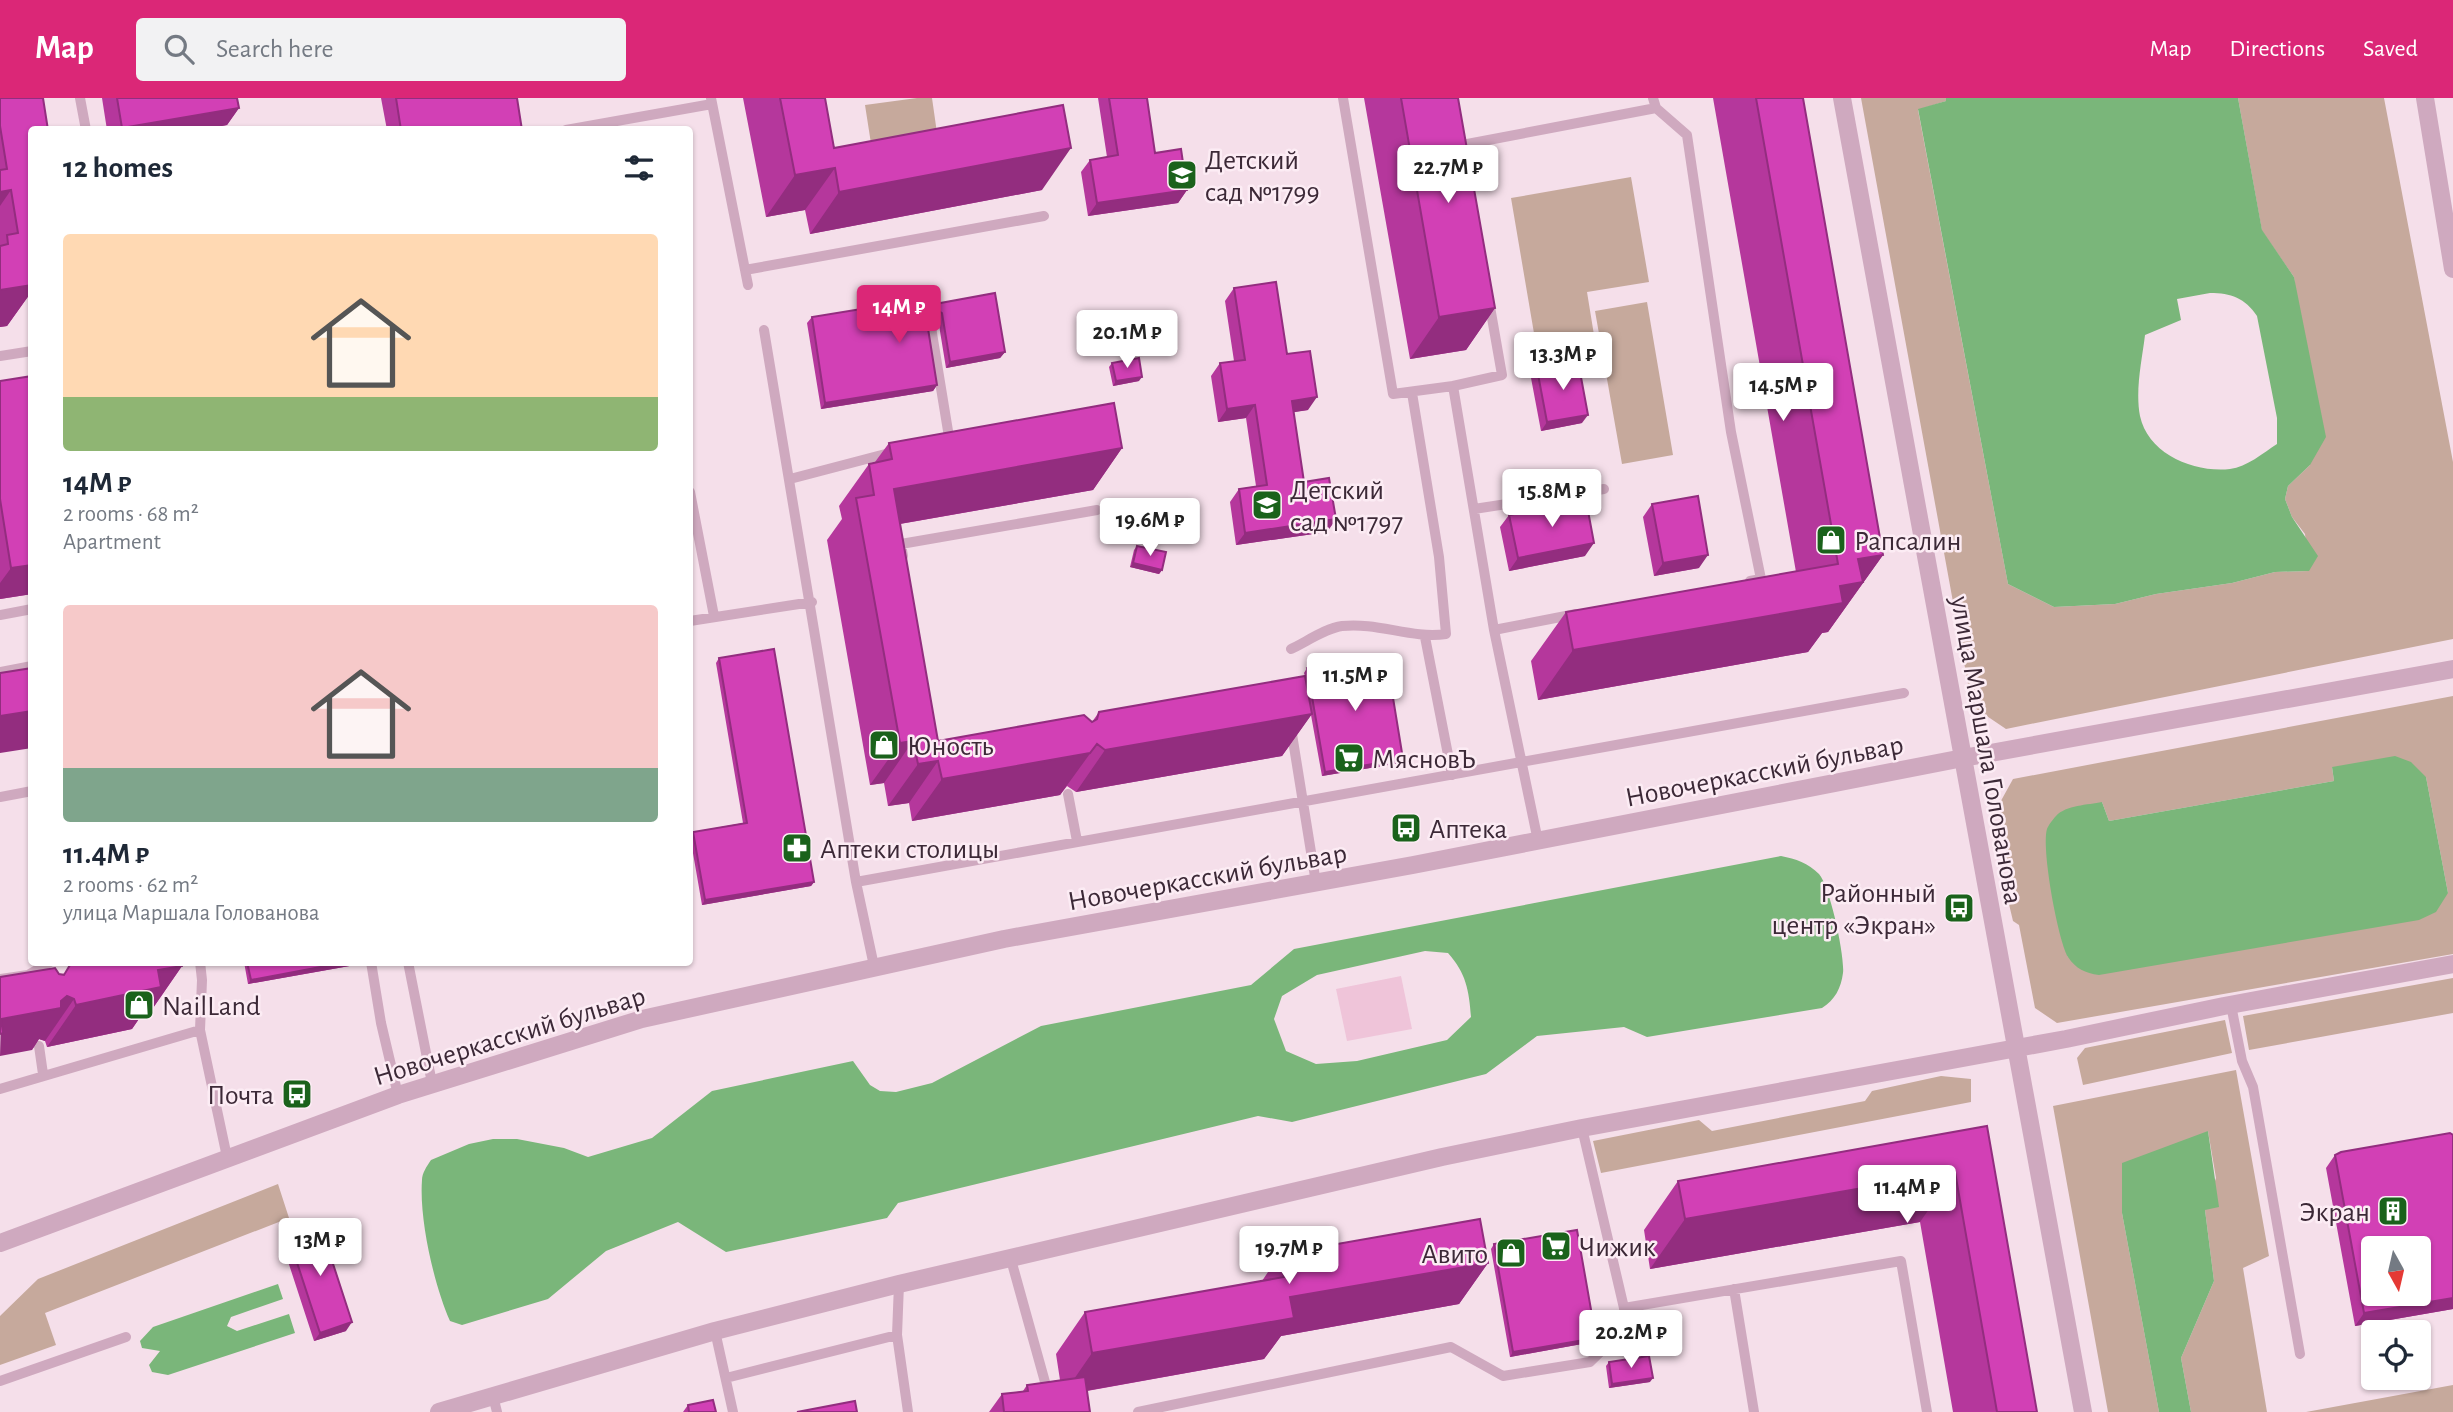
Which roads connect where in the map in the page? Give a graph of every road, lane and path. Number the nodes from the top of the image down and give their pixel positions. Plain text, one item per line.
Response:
1 (80, 98) edge
2 (1343, 98) edge
3 (1842, 98) edge
4 (2425, 98) edge
5 (712, 101) edge
6 (1655, 103) edge
7 (85, 126) edge
8 (586, 126) edge
9 (1464, 159) edge
10 (1044, 216) dead end
11 (2453, 269) edge
12 (745, 270) junction
13 (748, 285) dead end
14 (1488, 294) edge
15 (930, 321) edge
16 (764, 330) dead end
17 (28, 352) edge
18 (0, 356) edge
19 (1453, 386) junction
20 (1412, 393) junction
21 (963, 435) edge
22 (949, 437) junction
23 (936, 441) edge
24 (909, 448) edge
25 (790, 479) junction
26 (1604, 488) dead end
27 (693, 508) edge
28 (1474, 509) junction
29 (1097, 510) dead end
30 (906, 571) edge
31 (1735, 583) edge
32 (812, 602) junction
33 (1593, 610) edge
34 (28, 611) edge
35 (0, 615) edge
36 (714, 616) junction
37 (693, 620) edge
38 (1494, 630) junction
39 (1425, 637) junction
40 (1291, 649) dead end
41 (28, 667) edge
42 (2453, 669) edge
43 (0, 672) edge
44 (1904, 693) dead end
45 (1288, 710) edge
46 (1963, 758) junction
47 (1523, 763) junction
48 (1452, 775) junction
49 (28, 792) edge
50 (1068, 794) edge
51 (0, 797) edge
52 (1300, 799) junction
53 (1077, 841) junction
54 (1538, 841) junction
55 (856, 882) junction
56 (1316, 883) junction
57 (2453, 964) edge
58 (46, 966) edge
59 (200, 966) edge
60 (372, 966) edge
61 (409, 966) edge
62 (874, 966) junction
63 (0, 979) edge
64 (2231, 1005) junction
65 (200, 1030) junction
66 (39, 1046) edge
67 (2016, 1048) junction
68 (43, 1074) junction
69 (432, 1083) junction
70 (0, 1088) edge
71 (398, 1095) junction
72 (1582, 1128) junction
73 (227, 1157) junction
74 (0, 1243) edge
75 (1010, 1256) junction
76 (899, 1284) junction
77 (1734, 1289) junction
78 (1624, 1308) junction
79 (715, 1331) junction
80 (897, 1335) junction
81 (126, 1337) dead end
82 (2300, 1354) dead end
83 (726, 1378) junction
84 (0, 1381) edge
85 (495, 1404) edge
86 (439, 1412) edge
87 (733, 1412) edge
88 (908, 1412) edge
89 (1070, 1412) edge
90 (1138, 1412) edge
91 (1754, 1412) edge
92 (1927, 1412) edge
93 (2083, 1412) edge

1 - 7 lane
2 - 20 lane
3 - 46 street, улица Маршала Голованова
4 - 11 street
5 - 8 lane
5 - 12 lane
6 - 9 lane
6 - 31 lane
10 - 12 lane
12 - 13 lane
14 - 19 lane
15 - 22 lane
16 - 25 lane
17 - 18 lane
19 - 20 lane
19 - 28 lane
20 - 39 lane
21 - 22 lane
22 - 23 lane
24 - 25 lane
25 - 32 lane
26 - 28 lane
27 - 36 lane
28 - 38 lane
29 - 30 lane
32 - 36 lane
32 - 55 lane
33 - 38 lane
34 - 35 lane
36 - 37 lane
38 - 47 lane
39 - 40 lane
39 - 48 lane
41 - 43 lane
42 - 46 street, Новочеркасский бульвар
44 - 47 lane
45 - 52 lane
46 - 54 street, Новочеркасский бульвар
46 - 67 street, улица Маршала Голованова
47 - 48 lane
47 - 54 lane
48 - 52 lane
49 - 51 lane
50 - 53 lane
52 - 53 lane
52 - 56 lane
53 - 55 lane
54 - 56 street, Новочеркасский бульвар
55 - 62 lane
56 - 62 street, Новочеркасский бульвар
57 - 64 street
58 - 63 lane
59 - 65 lane
60 - 71 lane
61 - 69 lane
62 - 69 street, Новочеркасский бульвар
64 - 67 street
64 - 82 lane
65 - 68 lane
65 - 73 lane
66 - 68 lane
67 - 72 street
67 - 93 street, улица Маршала Голованова
68 - 70 lane
69 - 71 street, Новочеркасский бульвар
71 - 73 street, Новочеркасский бульвар
72 - 75 street
72 - 78 lane
73 - 74 street, Новочеркасский бульвар
75 - 76 street
75 - 89 lane
76 - 79 street
76 - 80 lane
77 - 78 lane
77 - 91 lane
77 - 92 lane
78 - 90 lane
79 - 83 lane
79 - 85 street
80 - 83 lane
80 - 88 lane
81 - 84 lane
83 - 87 lane
85 - 86 street

